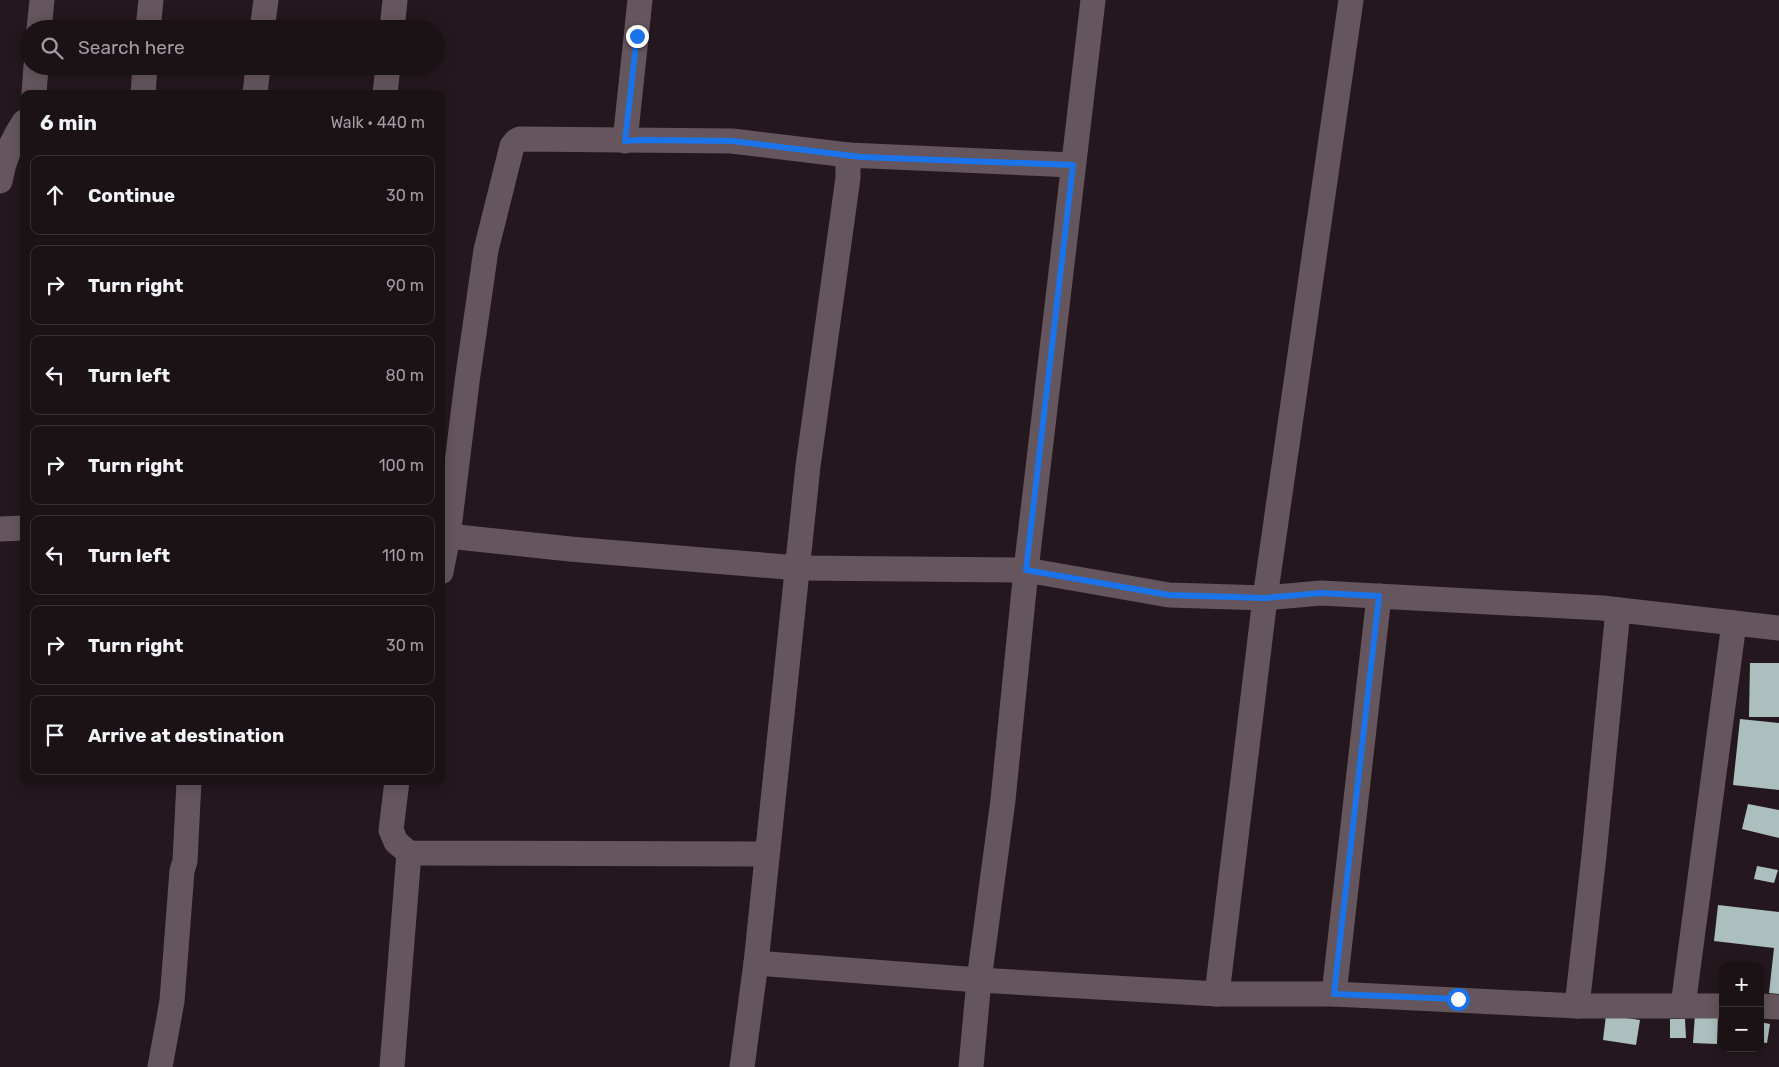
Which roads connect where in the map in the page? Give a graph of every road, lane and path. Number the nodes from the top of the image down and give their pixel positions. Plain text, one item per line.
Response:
1 (42, 0) edge
2 (151, 0) edge
3 (266, 0) edge
4 (395, 0) edge
5 (640, 0) edge
6 (1093, 0) edge
7 (1351, 0) edge
8 (40, 20) edge
9 (149, 20) edge
10 (263, 20) edge
11 (393, 20) edge
12 (35, 75) edge
13 (144, 75) edge
14 (257, 75) edge
15 (387, 75) edge
16 (34, 90) edge
17 (143, 90) edge
18 (255, 90) edge
19 (385, 90) edge
20 (20, 128) edge
21 (625, 141) junction
22 (848, 155) junction
23 (1073, 165) junction
24 (0, 182) edge
25 (20, 528) edge
26 (0, 529) edge
27 (448, 536) junction
28 (445, 551) edge
29 (798, 568) junction
30 (1026, 570) junction
31 (1379, 596) junction
32 (1265, 598) junction
33 (1618, 610) junction
34 (1734, 623) junction
35 (1779, 628) edge
36 (189, 785) edge
37 (397, 785) edge
38 (409, 853) junction
39 (767, 854) junction
40 (756, 963) junction
41 (979, 980) junction
42 (1217, 994) junction
43 (1334, 994) junction
44 (1577, 1006) junction
45 (1683, 1006) junction
46 (1719, 1006) edge
47 (1764, 1006) edge
48 (1779, 1006) edge
49 (160, 1067) edge
50 (392, 1067) edge
51 (742, 1067) edge
52 (971, 1067) edge

1 - 8 street
2 - 9 street
3 - 10 street
4 - 11 street
5 - 21 street
6 - 23 street
7 - 32 street
12 - 16 street
13 - 17 street
14 - 18 street
15 - 19 street
20 - 24 street
21 - 22 street
21 - 27 street
22 - 23 street
22 - 29 street
23 - 30 street
25 - 26 street
27 - 28 street
27 - 29 street
29 - 30 street
29 - 39 street
30 - 32 street
30 - 41 street
31 - 32 street
31 - 33 street
31 - 43 street
32 - 42 street
33 - 34 street
33 - 44 street
34 - 35 street
34 - 45 street
36 - 49 street
37 - 38 street
38 - 39 street
38 - 50 street
39 - 40 street
40 - 41 street
40 - 51 street
41 - 42 street
41 - 52 street
42 - 43 street
43 - 44 street
44 - 45 street
45 - 46 street
47 - 48 street

